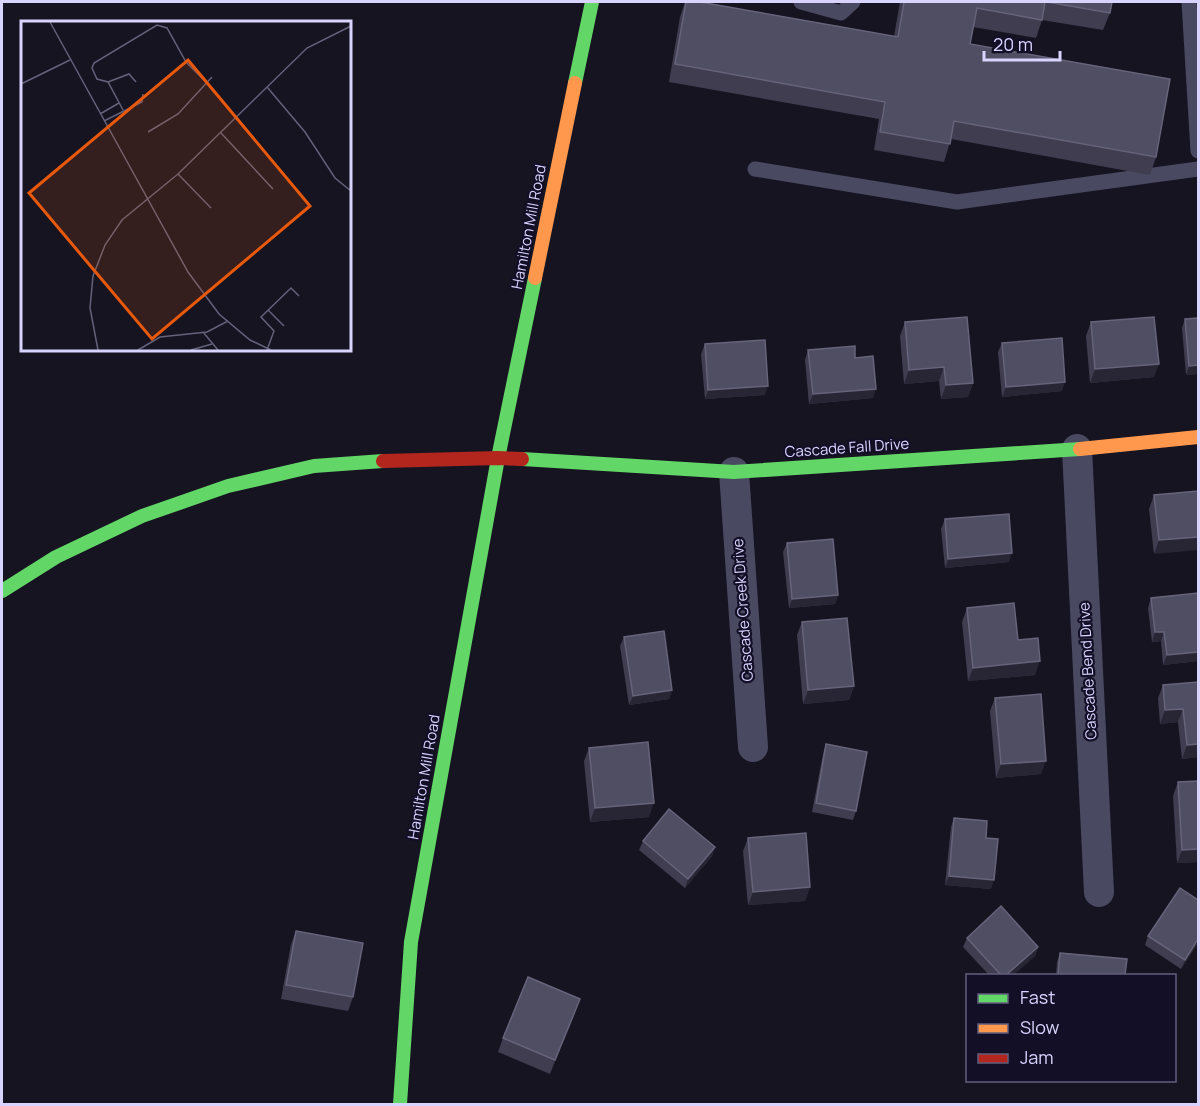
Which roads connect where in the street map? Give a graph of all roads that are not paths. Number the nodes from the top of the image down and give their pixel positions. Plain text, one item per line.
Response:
1 (592, 2) edge
2 (801, 2) edge
3 (854, 2) edge
4 (1189, 2) edge
5 (1198, 151) edge
6 (755, 169) dead end
7 (1198, 169) edge
8 (1198, 437) edge
9 (1077, 449) junction
10 (498, 458) junction
11 (734, 472) junction
12 (2, 591) edge
13 (753, 747) dead end
14 (1099, 892) dead end
15 (400, 1104) edge

1 - 10 street, Hamilton Mill Road
2 - 3 lane
4 - 5 lane
6 - 7 lane
8 - 9 street, Cascade Fall Drive
9 - 11 street, Cascade Fall Drive
9 - 14 street, Cascade Bend Drive
10 - 11 street, Cascade Fall Drive
10 - 12 street
10 - 15 street, Hamilton Mill Road
11 - 13 street, Cascade Creek Drive

